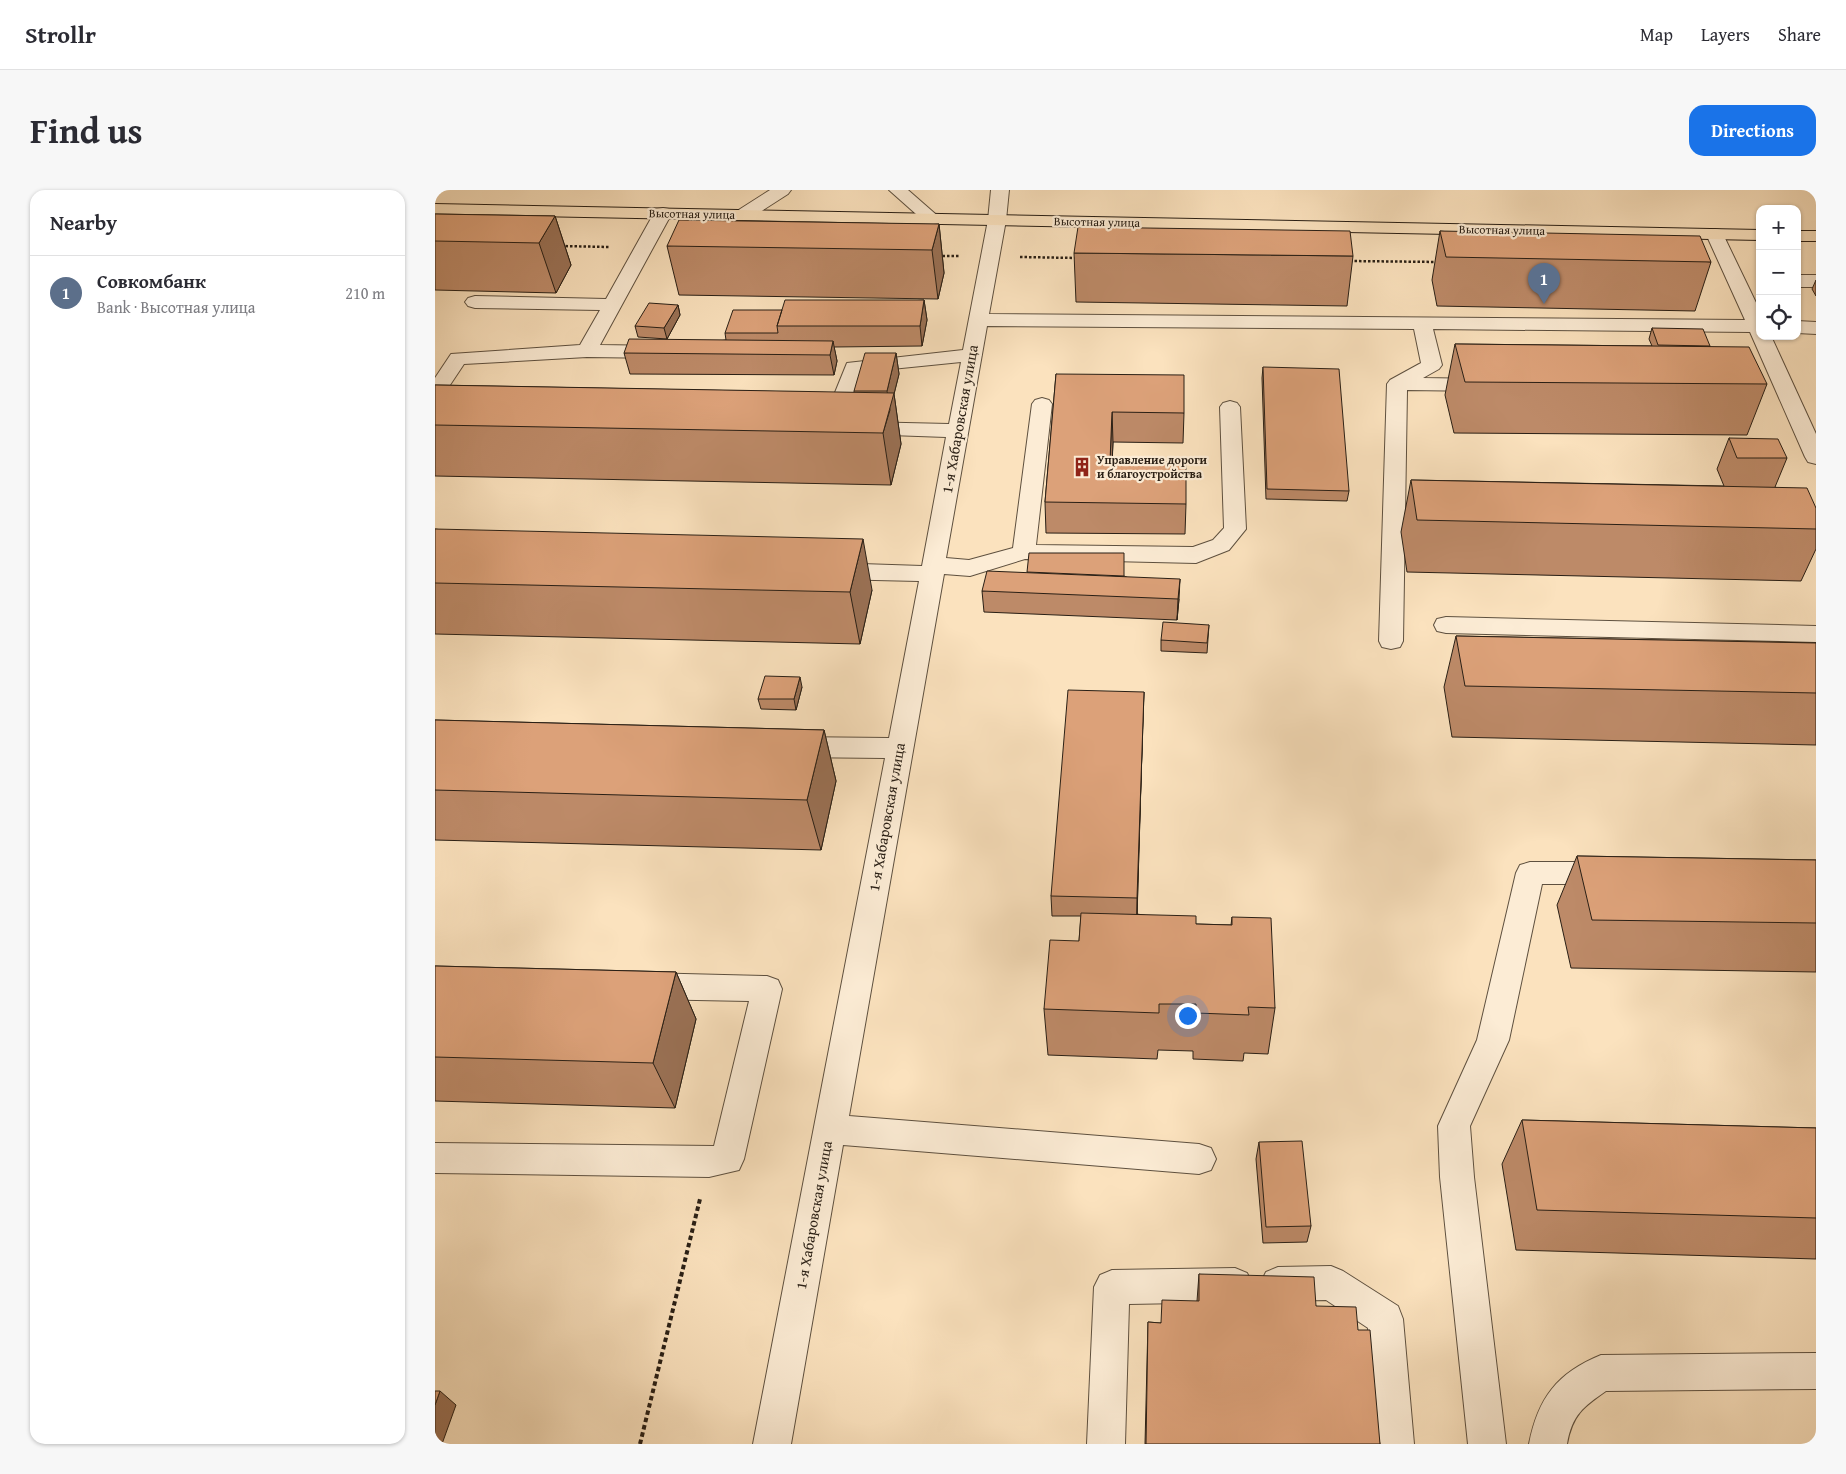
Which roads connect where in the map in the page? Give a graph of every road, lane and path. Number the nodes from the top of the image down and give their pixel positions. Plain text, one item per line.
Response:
1 (782, 190) edge
2 (898, 190) edge
3 (1000, 190) edge
4 (435, 209) edge
5 (663, 213) junction
6 (743, 215) junction
7 (931, 218) junction
8 (997, 220) junction
9 (1715, 234) junction
10 (1756, 235) edge
11 (1801, 236) edge
12 (1816, 236) edge
13 (555, 246) dead end
14 (645, 248) junction
15 (933, 256) edge
16 (962, 256) dead end
17 (1026, 258) dead end
18 (1086, 258) edge
19 (1343, 261) edge
20 (1442, 262) edge
21 (1801, 281) edge
22 (1816, 281) edge
23 (475, 302) dead end
24 (611, 305) junction
25 (979, 320) junction
26 (1756, 320) edge
27 (1422, 323) junction
28 (1801, 327) edge
29 (1816, 328) edge
30 (1756, 330) edge
31 (1763, 340) edge
32 (587, 351) junction
33 (684, 353) edge
34 (972, 355) junction
35 (1397, 384) junction
36 (1503, 385) edge
37 (435, 393) edge
38 (1042, 404) dead end
39 (1230, 407) dead end
40 (958, 431) junction
41 (1816, 457) edge
42 (1024, 552) junction
43 (813, 570) edge
44 (933, 570) junction
45 (1446, 624) dead end
46 (1816, 634) edge
47 (1391, 641) dead end
48 (771, 746) edge
49 (899, 748) junction
50 (1629, 874) edge
51 (621, 986) edge
52 (830, 1129) junction
53 (435, 1158) edge
54 (1199, 1159) dead end
55 (709, 1162) junction
56 (1816, 1371) edge
57 (640, 1444) edge
58 (772, 1444) edge
59 (1106, 1444) edge
60 (1395, 1444) edge
61 (1487, 1444) edge
62 (1548, 1444) edge

1 - 6 street
2 - 7 street
3 - 8 street, 1-я Хабаровская улица
4 - 5 main road, Высотная улица
5 - 6 main road, Высотная улица
5 - 14 street
6 - 7 main road, Высотная улица
7 - 8 main road, Высотная улица
8 - 9 main road, Высотная улица
8 - 25 street, 1-я Хабаровская улица
9 - 10 main road, Высотная улица
9 - 26 street
11 - 12 main road
13 - 14 path
14 - 24 street
15 - 16 path
17 - 18 path
19 - 20 path
21 - 22 street
23 - 24 street
24 - 32 street
25 - 27 street
25 - 34 street, 1-я Хабаровская улица
27 - 30 street
27 - 35 street
28 - 29 street
31 - 41 street
32 - 33 street
32 - 37 street
34 - 40 street, 1-я Хабаровская улица
34 - 40 street
35 - 36 street
35 - 47 street
38 - 42 street
39 - 42 street
40 - 44 street, 1-я Хабаровская улица
42 - 44 street
43 - 44 street
44 - 49 street, 1-я Хабаровская улица
45 - 46 street
48 - 49 street
49 - 52 street, 1-я Хабаровская улица
50 - 61 street
51 - 55 street
52 - 54 street
52 - 58 street, 1-я Хабаровская улица
53 - 55 street
55 - 57 path
56 - 62 street
59 - 60 street

